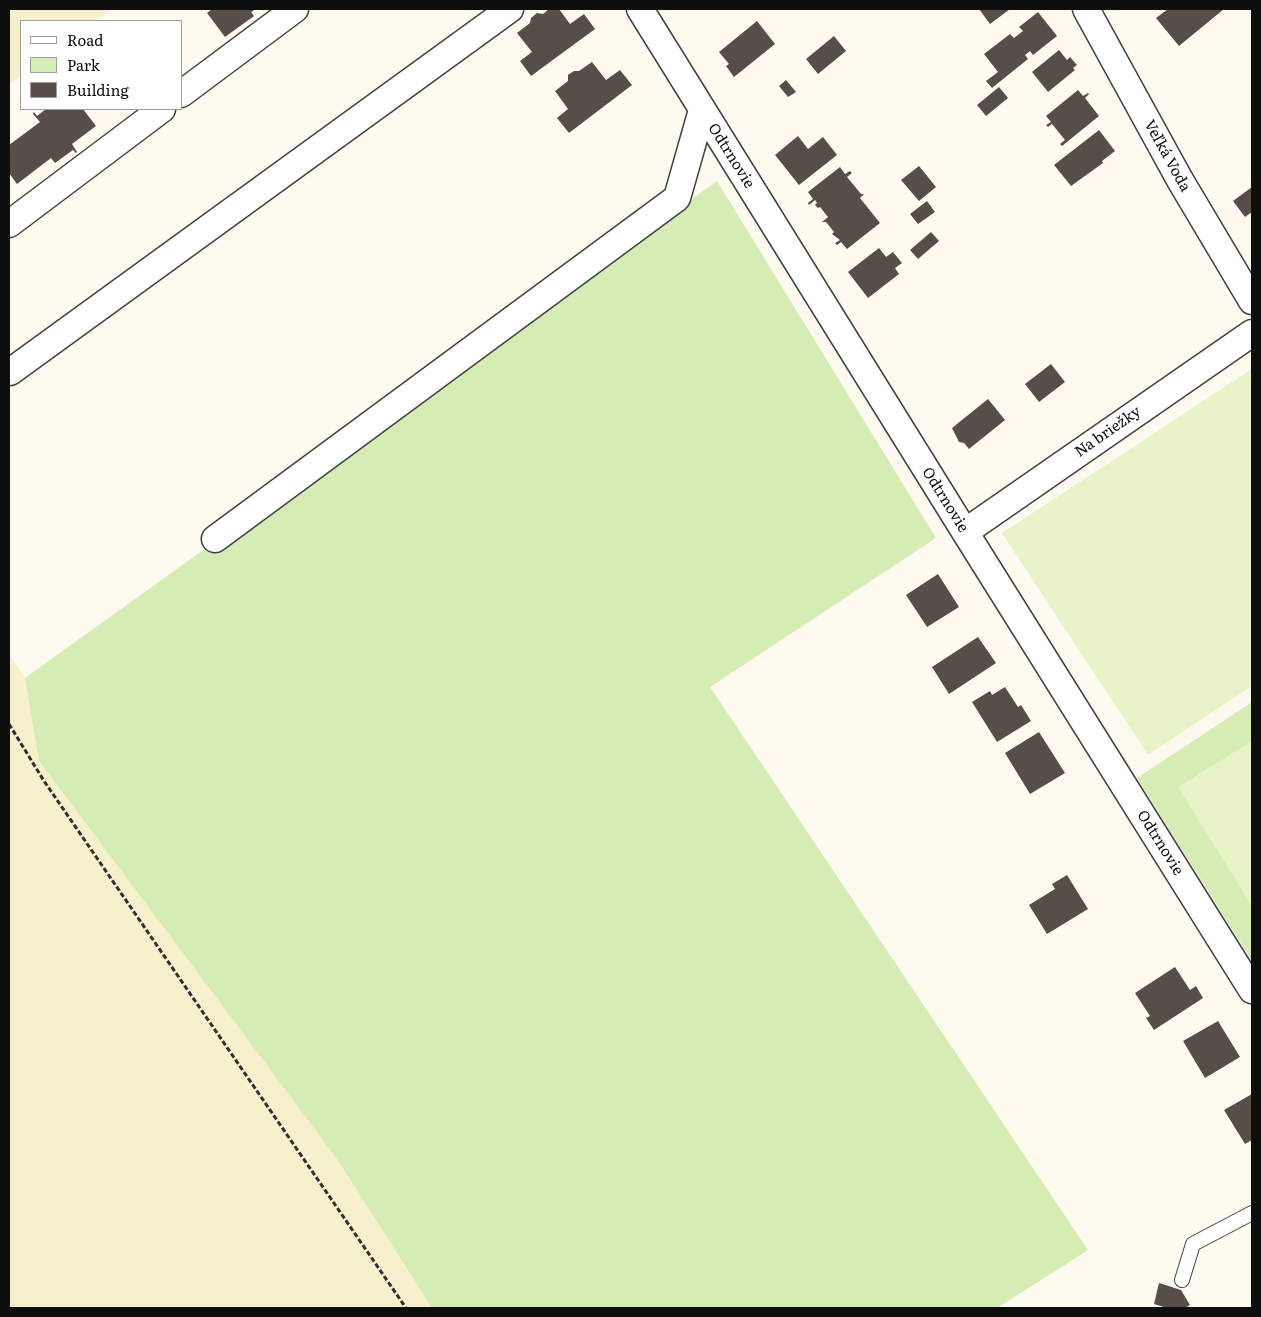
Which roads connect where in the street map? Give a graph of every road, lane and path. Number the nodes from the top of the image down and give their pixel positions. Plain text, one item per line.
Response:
1 (295, 9) edge
2 (510, 9) edge
3 (640, 9) edge
4 (1086, 9) edge
5 (182, 93) edge
6 (161, 110) edge
7 (702, 110) junction
8 (9, 224) edge
9 (1252, 301) edge
10 (1252, 332) edge
11 (10, 372) dead end
12 (965, 532) junction
13 (215, 539) dead end
14 (9, 724) edge
15 (1252, 990) edge
16 (1252, 1213) edge
17 (1182, 1280) dead end
18 (406, 1308) edge

1 - 5 street
2 - 11 street
3 - 7 street, Odtrnovie
4 - 9 street, Veľká Voda
6 - 8 street
7 - 12 street, Odtrnovie
7 - 13 street
10 - 12 street, Na briežky
12 - 15 street, Odtrnovie
14 - 18 path
16 - 17 lane

